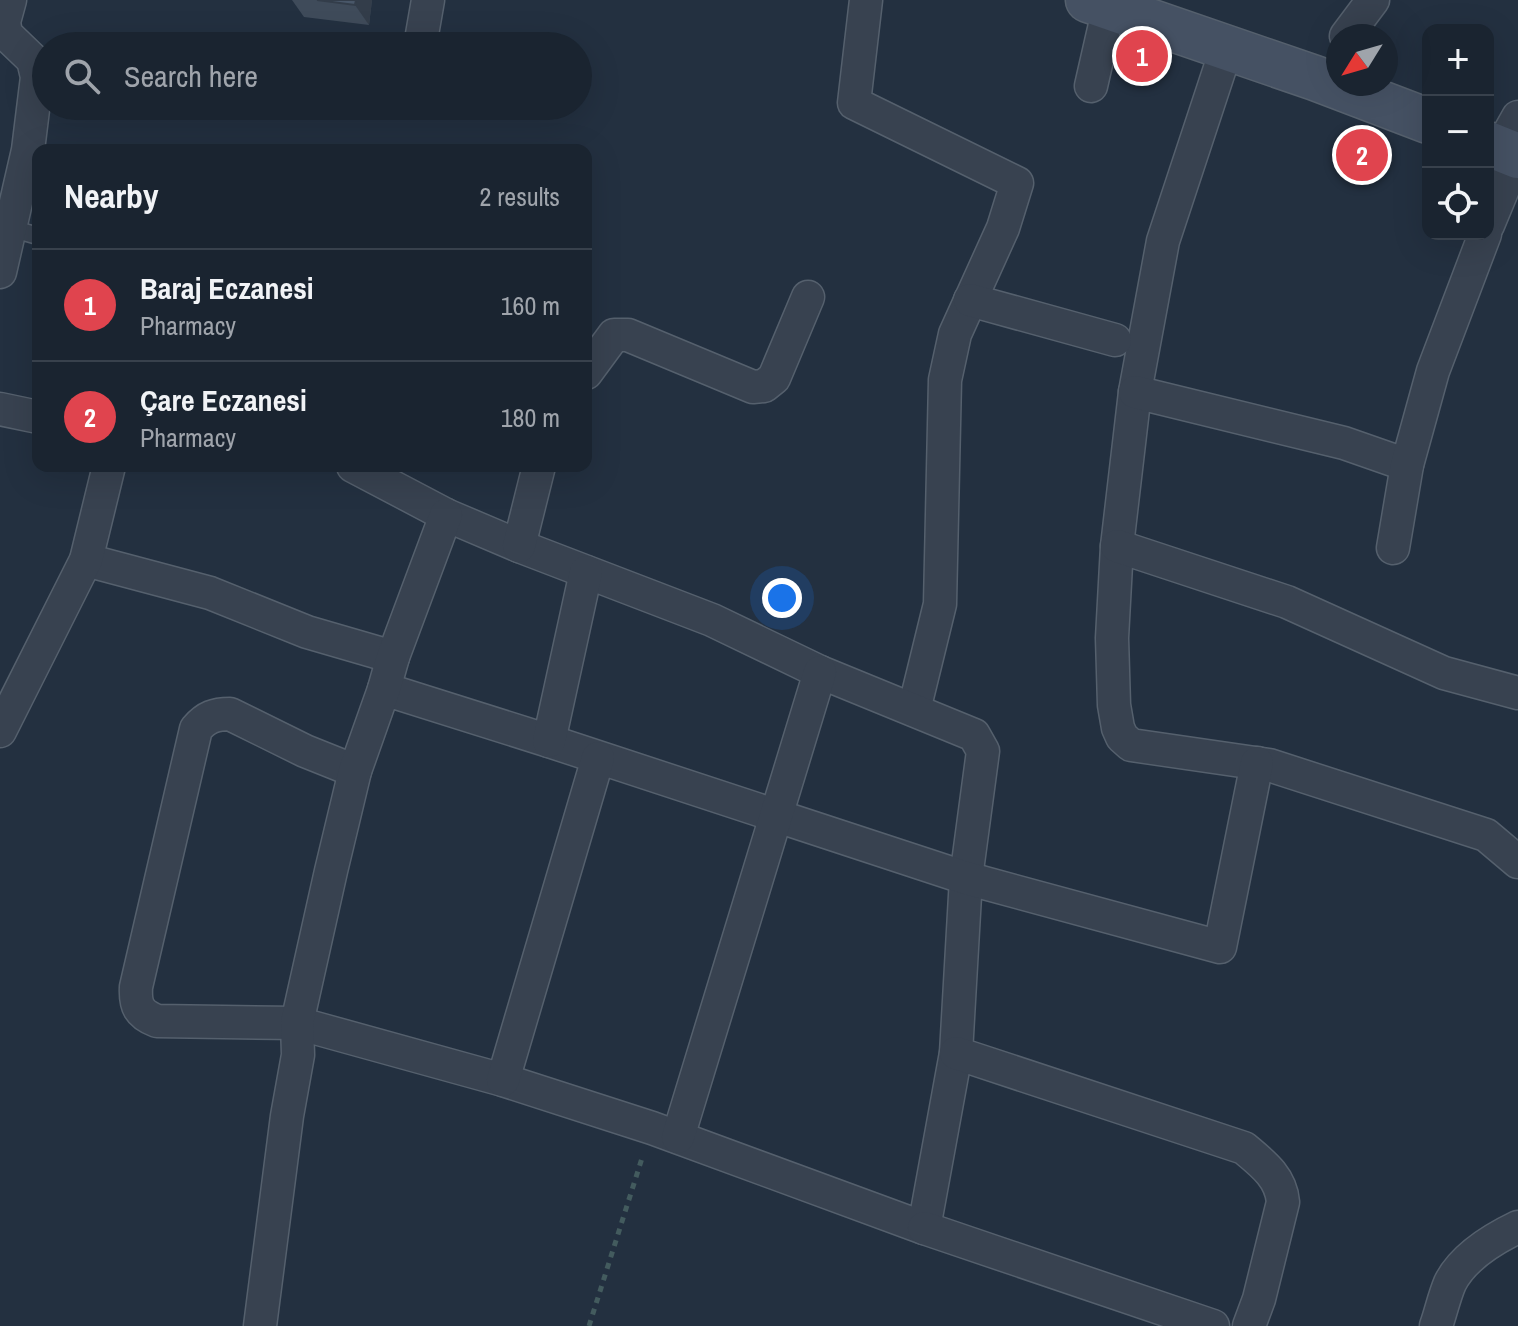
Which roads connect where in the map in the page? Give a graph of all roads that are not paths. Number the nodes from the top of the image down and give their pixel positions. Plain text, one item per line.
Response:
1 (10, 0) edge
2 (428, 0) edge
3 (866, 0) edge
4 (1373, 0) edge
5 (1098, 4) edge
6 (1355, 24) edge
7 (422, 32) edge
8 (1227, 47) junction
9 (32, 53) edge
10 (1326, 62) edge
11 (1091, 86) dead end
12 (1385, 96) edge
13 (1422, 117) edge
14 (32, 118) edge
15 (1508, 144) edge
16 (1494, 201) edge
17 (15, 222) edge
18 (1482, 240) edge
19 (0, 272) edge
20 (808, 297) dead end
21 (970, 300) junction
22 (1115, 340) dead end
23 (592, 365) edge
24 (1135, 392) junction
25 (0, 409) edge
26 (32, 416) edge
27 (1407, 465) junction
28 (108, 472) edge
29 (364, 472) edge
30 (538, 472) edge
31 (446, 515) junction
32 (519, 546) junction
33 (1117, 546) junction
34 (1393, 548) dead end
35 (86, 560) junction
36 (586, 572) junction
37 (393, 657) junction
38 (820, 672) junction
39 (384, 689) junction
40 (1518, 693) edge
41 (914, 710) junction
42 (0, 731) edge
43 (549, 741) junction
44 (598, 758) junction
45 (1257, 763) junction
46 (355, 771) junction
47 (777, 815) junction
48 (1518, 862) edge
49 (966, 878) junction
50 (297, 1023) junction
51 (956, 1053) junction
52 (503, 1080) junction
53 (665, 1133) junction
54 (1518, 1227) edge
55 (924, 1228) junction
56 (260, 1326) edge
57 (1213, 1326) edge
58 (1249, 1326) edge
59 (1436, 1326) edge

1 - 9 street
2 - 7 street
3 - 21 street
4 - 6 street
5 - 8 main road
5 - 11 street
8 - 10 main road
8 - 24 street
12 - 13 main road
14 - 17 street
15 - 16 street
17 - 19 street
18 - 27 street
20 - 23 street
21 - 22 street
21 - 41 street
24 - 27 street
24 - 33 street
25 - 26 street
27 - 34 street
28 - 35 street
29 - 31 street
30 - 32 street
31 - 32 street
31 - 37 street
32 - 36 street
33 - 40 street
33 - 45 street
35 - 37 street
35 - 42 street
36 - 38 street
36 - 43 street
37 - 39 street
38 - 41 street
38 - 47 street
39 - 43 street
39 - 46 street
41 - 49 street
43 - 44 street
44 - 47 street
44 - 52 street
45 - 48 street
45 - 49 street
46 - 50 street
46 - 50 street
47 - 49 street
47 - 53 street
49 - 51 street
50 - 52 street
50 - 56 street
51 - 55 street
51 - 58 street
52 - 53 street
53 - 55 street
54 - 59 street
55 - 57 street

